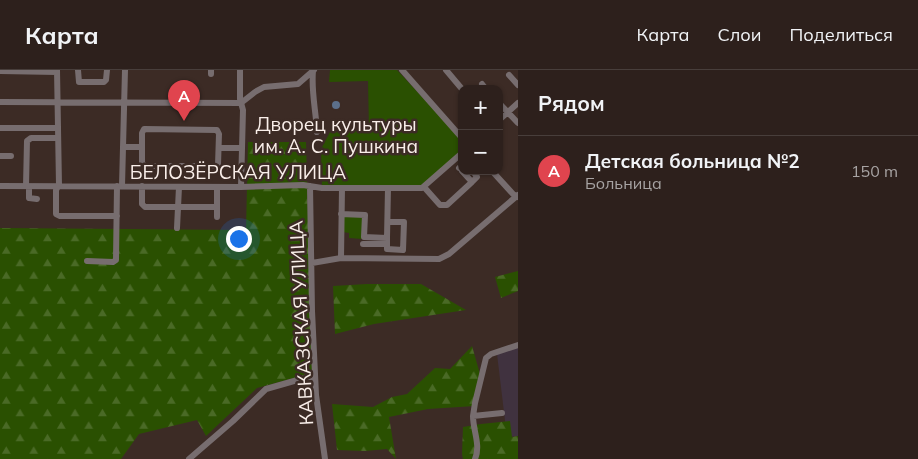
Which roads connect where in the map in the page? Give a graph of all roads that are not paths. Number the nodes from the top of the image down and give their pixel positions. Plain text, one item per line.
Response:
1 (78, 70) edge
2 (106, 70) edge
3 (125, 70) edge
4 (240, 70) edge
5 (314, 70) edge
6 (402, 70) edge
7 (446, 70) edge
8 (0, 71) edge
9 (58, 71) edge
10 (509, 75) dead end
11 (459, 85) edge
12 (518, 85) edge
13 (0, 102) edge
14 (58, 103) junction
15 (123, 103) junction
16 (518, 103) edge
17 (241, 104) junction
18 (503, 107) edge
19 (508, 112) junction
20 (503, 116) edge
21 (518, 123) edge
22 (0, 128) edge
23 (58, 128) junction
24 (316, 132) dead end
25 (458, 133) edge
26 (58, 138) junction
27 (123, 147) junction
28 (142, 147) junction
29 (219, 148) junction
30 (242, 148) junction
31 (0, 156) edge
32 (11, 156) dead end
33 (458, 157) edge
34 (453, 161) junction
35 (458, 166) edge
36 (466, 175) edge
37 (476, 175) edge
38 (496, 175) edge
39 (472, 182) junction
40 (59, 185) junction
41 (0, 186) edge
42 (28, 186) junction
43 (120, 186) junction
44 (142, 186) junction
45 (310, 186) junction
46 (179, 187) junction
47 (217, 187) junction
48 (241, 187) junction
49 (424, 187) junction
50 (342, 188) junction
51 (388, 188) junction
52 (518, 196) edge
53 (37, 199) dead end
54 (179, 207) junction
55 (217, 207) junction
56 (341, 214) junction
57 (117, 216) junction
58 (217, 217) dead end
59 (388, 222) junction
60 (177, 228) dead end
61 (387, 241) junction
62 (363, 244) dead end
63 (340, 258) junction
64 (87, 261) dead end
65 (312, 263) junction
66 (518, 345) edge
67 (315, 375) junction
68 (502, 413) dead end
69 (473, 416) junction
70 (189, 459) edge
71 (325, 459) edge
72 (476, 459) edge

1 - 2 street
3 - 15 street
4 - 17 street
5 - 17 street
5 - 24 street
6 - 25 street
7 - 11 street
8 - 9 street
9 - 14 street
10 - 12 street
13 - 14 street
14 - 15 street
14 - 23 street
15 - 17 street
15 - 27 street
16 - 19 street
17 - 30 street
18 - 19 street
19 - 20 street
19 - 21 street
22 - 23 street
23 - 26 street
26 - 40 street
26 - 42 street
27 - 28 street
27 - 43 street
28 - 29 street
28 - 29 street
29 - 30 street
30 - 48 street
31 - 32 street
33 - 34 street
34 - 35 street
34 - 49 street
36 - 39 street
37 - 39 street
38 - 52 street
39 - 49 street
40 - 42 street, БЕЛОЗЁРСКАЯ УЛИЦА
40 - 43 street, БЕЛОЗЁРСКАЯ УЛИЦА
40 - 57 street
41 - 42 street, БЕЛОЗЁРСКАЯ УЛИЦА
42 - 53 street
43 - 44 street, БЕЛОЗЁРСКАЯ УЛИЦА
43 - 57 street
44 - 46 street, БЕЛОЗЁРСКАЯ УЛИЦА
44 - 54 street
45 - 48 street, БЕЛОЗЁРСКАЯ УЛИЦА
45 - 50 street, БЕЛОЗЁРСКАЯ УЛИЦА
45 - 65 street, КАВКАЗСКАЯ УЛИЦА
46 - 47 street, БЕЛОЗЁРСКАЯ УЛИЦА
46 - 54 street
47 - 48 street, БЕЛОЗЁРСКАЯ УЛИЦА
47 - 55 street
49 - 51 street, БЕЛОЗЁРСКАЯ УЛИЦА
50 - 51 street, БЕЛОЗЁРСКАЯ УЛИЦА
50 - 56 street
51 - 59 street
52 - 63 street
54 - 55 street
54 - 60 street
55 - 58 street
56 - 61 street
56 - 63 street
57 - 64 street
59 - 61 street
59 - 61 street
61 - 62 street
63 - 65 street
65 - 67 street, КАВКАЗСКАЯ УЛИЦА
66 - 69 street
67 - 70 street
67 - 71 street, КАВКАЗСКАЯ УЛИЦА
68 - 69 street
69 - 72 street

